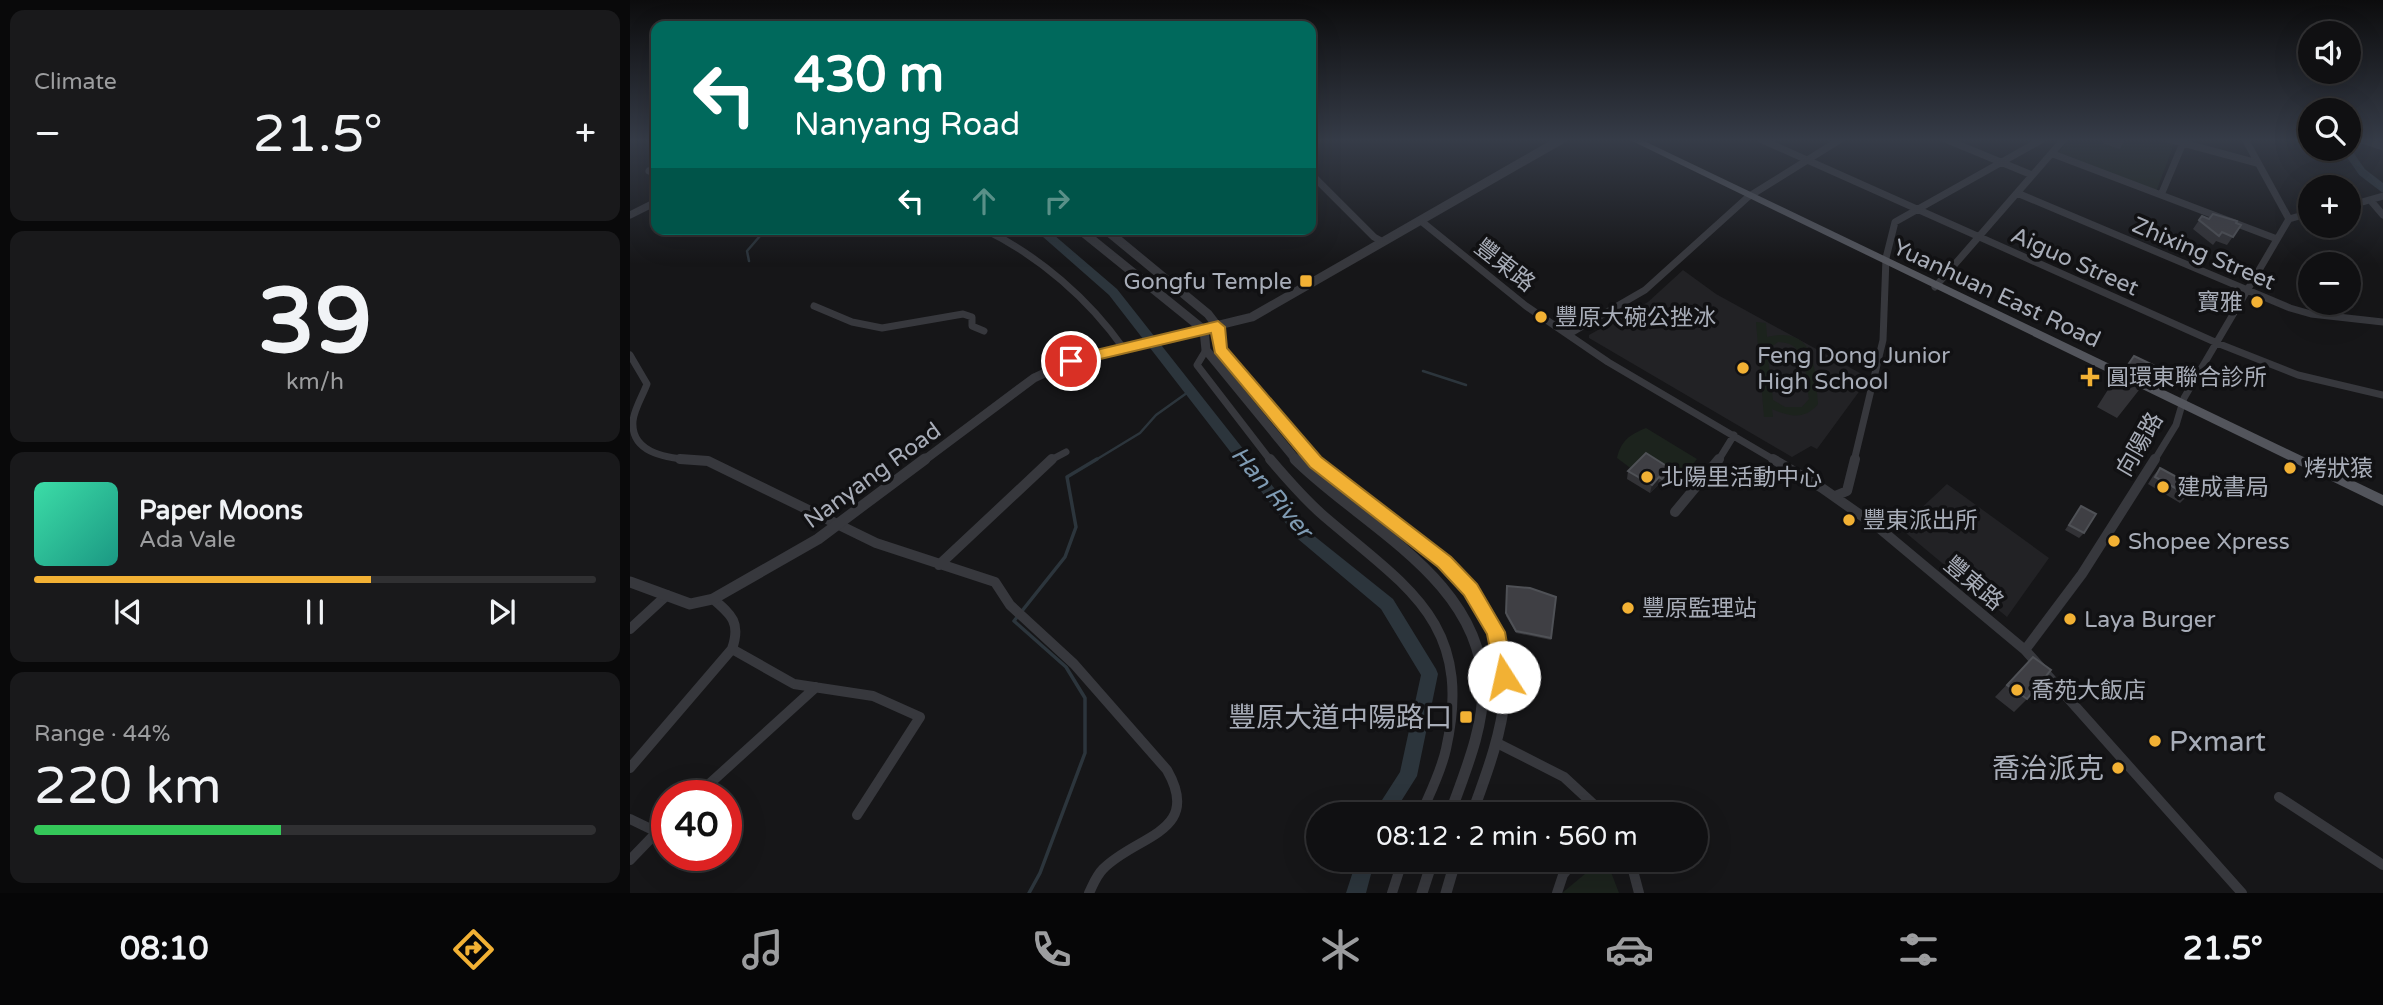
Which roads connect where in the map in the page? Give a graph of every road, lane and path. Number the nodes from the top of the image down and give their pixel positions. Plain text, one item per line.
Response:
1 (1318, 181) edge
2 (1490, 181) edge
3 (1721, 181) edge
4 (1723, 181) edge
5 (1774, 181) edge
6 (1852, 181) edge
7 (1972, 181) edge
8 (2027, 181) edge
9 (2123, 181) edge
10 (2167, 181) edge
11 (2267, 181) edge
12 (2017, 193) junction
13 (1751, 195) junction
14 (2161, 195) junction
15 (2383, 197) edge
16 (2371, 201) junction
17 (2361, 203) edge
18 (651, 204) edge
19 (1918, 210) junction
20 (630, 215) edge
21 (2383, 215) edge
22 (2298, 217) edge
23 (2289, 219) junction
24 (1421, 221) junction
25 (999, 235) edge
26 (1086, 235) edge
27 (1112, 235) edge
28 (1979, 237) junction
29 (2277, 239) junction
30 (1383, 242) junction
31 (1886, 261) junction
32 (1937, 284) junction
33 (2246, 291) junction
34 (814, 306) dead end
35 (2383, 323) edge
36 (1218, 327) junction
37 (1204, 330) junction
38 (984, 331) dead end
39 (1569, 334) junction
40 (2217, 343) junction
41 (1127, 348) junction
42 (1206, 350) junction
43 (630, 355) edge
44 (2383, 395) edge
45 (2183, 401) junction
46 (1734, 436) junction
47 (1066, 452) dead end
48 (2383, 493) edge
49 (1835, 496) junction
50 (2383, 502) edge
51 (1675, 512) dead end
52 (837, 526) junction
53 (939, 565) junction
54 (630, 582) edge
55 (667, 595) junction
56 (713, 599) junction
57 (630, 629) edge
58 (732, 649) junction
59 (2025, 650) junction
60 (816, 687) junction
61 (1497, 743) junction
62 (630, 768) edge
63 (714, 780) edge
64 (2279, 797) dead end
65 (1426, 802) edge
66 (1454, 802) edge
67 (1476, 802) edge
68 (1591, 802) edge
69 (858, 815) dead end
70 (630, 819) edge
71 (651, 829) edge
72 (651, 838) edge
73 (630, 860) edge
74 (2383, 865) edge
75 (1399, 872) edge
76 (1429, 872) edge
77 (1452, 872) edge
78 (1565, 872) edge
79 (1633, 872) edge
80 (1089, 893) edge
81 (1392, 893) edge
82 (1422, 893) edge
83 (1446, 893) edge
84 (1557, 893) edge
85 (1639, 893) edge
86 (2242, 893) edge

1 - 30 street
2 - 24 street
3 - 13 main road, Yuanhuan East Road
4 - 13 main road, Yuanhuan East Road
5 - 13 street
6 - 19 street, Aiguo Street
7 - 19 street
8 - 12 street
9 - 14 street
10 - 14 street
11 - 23 street
12 - 28 street
12 - 33 street, Zhixing Street
13 - 31 main road, Yuanhuan East Road
13 - 39 street
14 - 29 street
15 - 16 street
16 - 17 street
16 - 21 street
18 - 20 street
19 - 28 street, Aiguo Street
19 - 31 street
22 - 23 street
23 - 29 street, 向陽路
24 - 30 street
24 - 39 street, 豐東路
25 - 41 street
26 - 37 street
27 - 36 street
28 - 32 street
28 - 40 street, Aiguo Street
29 - 33 street, 向陽路
30 - 36 street
31 - 32 main road, Yuanhuan East Road
31 - 49 street
32 - 45 main road, Yuanhuan East Road
33 - 35 street, Zhixing Street
33 - 40 street, 向陽路
34 - 38 street
36 - 37 street
36 - 61 street
37 - 41 street, Nanyang Road
37 - 42 street
39 - 46 street, 豐東路
40 - 44 street, Aiguo Street
40 - 45 street, 向陽路
41 - 52 street, Nanyang Road
42 - 65 street
42 - 66 street
43 - 52 street
45 - 48 main road, Yuanhuan East Road
45 - 50 main road, Yuanhuan East Road
45 - 59 street, 向陽路
46 - 49 street, 豐東路
46 - 51 street
47 - 53 street
49 - 59 street, 豐東路
52 - 53 street
52 - 56 street, Nanyang Road
53 - 80 street
54 - 55 street, Nanyang Road
55 - 56 street, Nanyang Road
55 - 57 street
56 - 58 street
58 - 60 street
58 - 62 street
59 - 86 street, 豐東路
60 - 63 street
60 - 69 street
61 - 67 street
61 - 68 street
64 - 74 street
70 - 71 street
72 - 73 street
75 - 81 street
76 - 82 street
77 - 83 street
78 - 84 street
79 - 85 street

